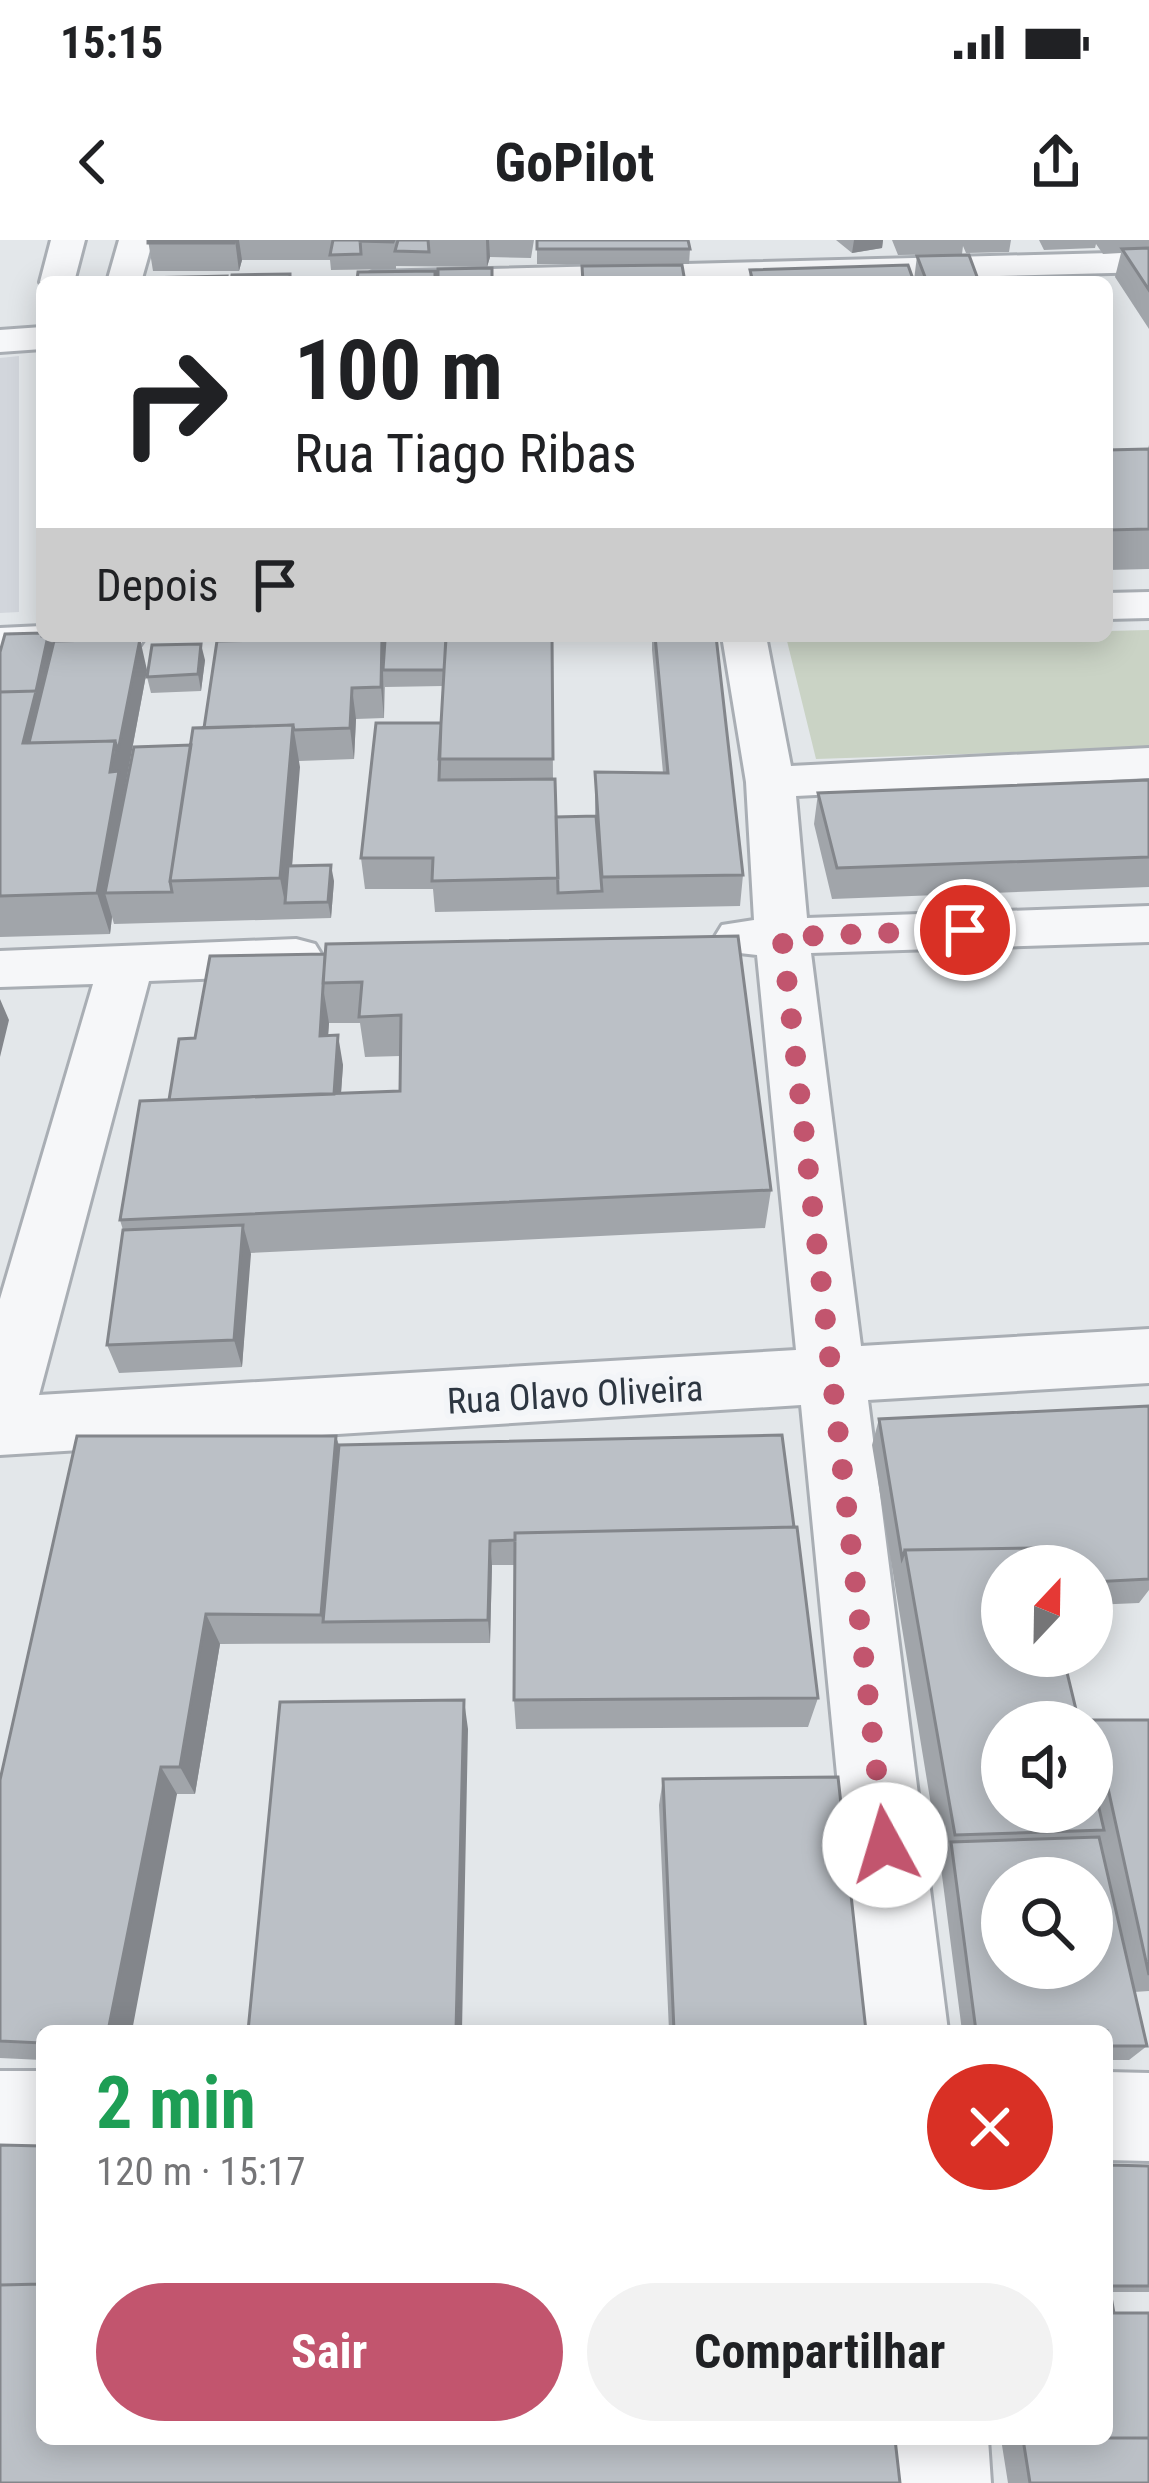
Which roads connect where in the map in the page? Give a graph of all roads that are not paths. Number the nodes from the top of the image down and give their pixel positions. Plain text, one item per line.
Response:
1 (68, 240) edge
2 (136, 240) edge
3 (1149, 262) edge
4 (718, 265) edge
5 (59, 276) edge
6 (126, 276) edge
7 (494, 276) edge
8 (36, 338) edge
9 (0, 341) edge
10 (1149, 605) edge
11 (1113, 606) edge
12 (36, 639) edge
13 (0, 641) edge
14 (745, 642) edge
15 (1149, 764) edge
16 (770, 782) junction
17 (1149, 924) edge
18 (782, 937) junction
19 (688, 941) edge
20 (337, 956) edge
21 (126, 964) junction
22 (0, 969) edge
23 (1149, 1356) edge
24 (835, 1379) junction
25 (0, 1413) edge
26 (0, 1426) edge
27 (904, 2025) edge
28 (0, 2115) edge
29 (36, 2115) edge
30 (1113, 2116) edge
31 (1149, 2116) edge
32 (939, 2445) edge
33 (942, 2483) edge

1 - 5 street
2 - 6 street
3 - 4 street
4 - 7 street
8 - 9 street
10 - 11 street
12 - 13 street
14 - 16 street
15 - 16 street
16 - 18 street
17 - 18 street
18 - 19 street
18 - 24 street
20 - 21 street
21 - 22 street
21 - 25 street
23 - 24 street, Rua Olavo Oliveira
24 - 26 street, Rua Olavo Oliveira
24 - 27 street
28 - 29 street
30 - 31 street
32 - 33 street

